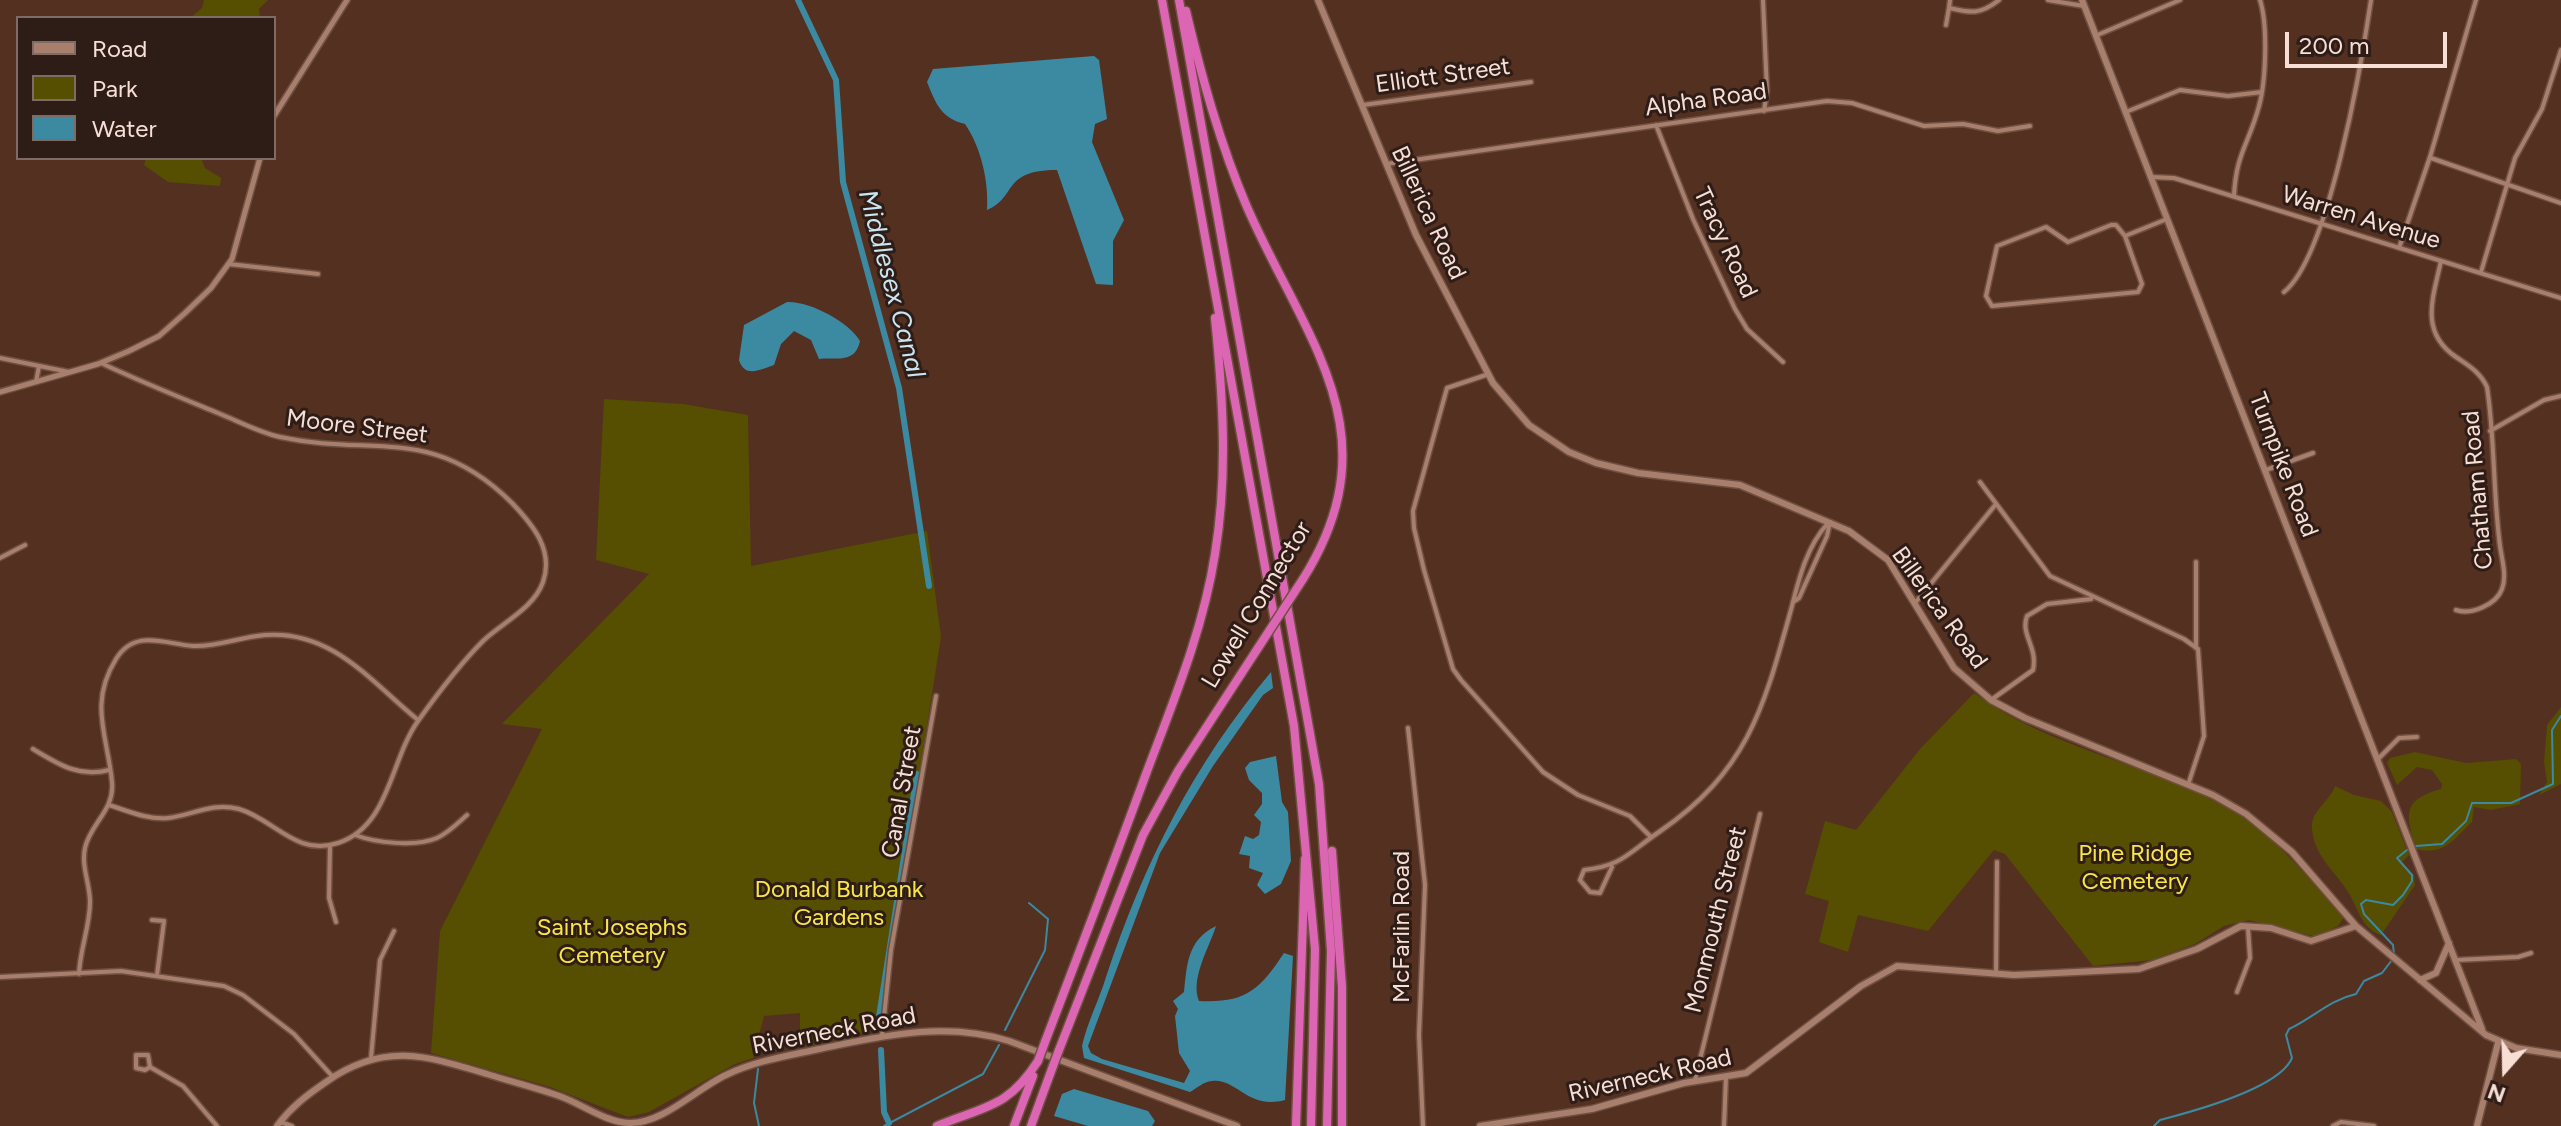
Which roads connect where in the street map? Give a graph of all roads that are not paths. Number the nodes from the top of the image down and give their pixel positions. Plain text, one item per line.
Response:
1 (347, 0) edge
2 (1162, 0) edge
3 (1181, 0) edge
4 (1318, 0) edge
5 (1763, 0) edge
6 (1950, 0) edge
7 (1999, 0) edge
8 (2048, 0) edge
9 (2180, 0) edge
10 (2260, 0) edge
11 (2371, 0) edge
12 (2476, 0) edge
13 (2083, 3) edge
14 (1949, 8) junction
15 (1946, 25) dead end
16 (2095, 36) junction
17 (2561, 50) edge
18 (1531, 82) dead end
19 (2262, 92) junction
20 (1359, 106) junction
21 (1764, 111) junction
22 (2126, 112) junction
23 (276, 113) edge
24 (1656, 125) junction
25 (2030, 126) dead end
26 (2430, 157) junction
27 (259, 160) edge
28 (1384, 164) junction
29 (2151, 177) junction
30 (2508, 183) junction
31 (2234, 197) junction
32 (2561, 203) edge
33 (2167, 219) junction
34 (2319, 224) junction
35 (2125, 236) junction
36 (2399, 248) junction
37 (1208, 253) junction
38 (2441, 261) junction
39 (229, 264) junction
40 (2481, 273) junction
41 (318, 274) dead end
42 (2284, 292) dead end
43 (2561, 298) edge
44 (0, 358) edge
45 (1783, 362) dead end
46 (101, 363) junction
47 (39, 366) junction
48 (71, 372) junction
49 (1489, 374) junction
50 (36, 382) junction
51 (0, 392) edge
52 (2561, 396) edge
53 (2490, 431) junction
54 (2313, 453) dead end
55 (2266, 470) junction
56 (1980, 482) dead end
57 (1996, 504) junction
58 (1830, 522) junction
59 (25, 545) dead end
60 (0, 558) edge
61 (2196, 562) dead end
62 (2094, 598) junction
63 (1793, 602) junction
64 (1915, 603) junction
65 (2456, 610) dead end
66 (2196, 648) junction
67 (936, 696) dead end
68 (1991, 700) junction
69 (418, 720) junction
70 (1408, 728) dead end
71 (2417, 737) dead end
72 (33, 749) dead end
73 (2377, 760) junction
74 (109, 770) junction
75 (1319, 784) junction
76 (2188, 785) junction
77 (109, 805) junction
78 (1760, 814) dead end
79 (467, 815) dead end
80 (1307, 830) junction
81 (355, 835) junction
82 (1651, 837) junction
83 (330, 845) junction
84 (1997, 862) dead end
85 (1612, 867) junction
86 (152, 920) dead end
87 (336, 922) dead end
88 (2248, 925) junction
89 (2356, 926) junction
90 (394, 931) dead end
91 (2449, 943) junction
92 (2531, 953) dead end
93 (2456, 960) junction
94 (79, 974) junction
95 (1996, 974) junction
96 (157, 975) junction
97 (0, 977) edge
98 (2420, 980) junction
99 (2237, 992) dead end
100 (2483, 1032) junction
101 (1343, 1034) junction
102 (882, 1036) junction
103 (2498, 1043) junction
104 (2561, 1055) edge
105 (371, 1058) junction
106 (1038, 1061) junction
107 (150, 1067) junction
108 (333, 1077) junction
109 (1726, 1077) junction
110 (1695, 1081) junction
111 (1015, 1122) edge
112 (279, 1124) edge
113 (1032, 1124) edge
114 (217, 1126) edge
115 (292, 1126) edge
116 (937, 1126) edge
117 (1237, 1126) edge
118 (1296, 1126) edge
119 (1311, 1126) edge
120 (1327, 1126) edge
121 (1342, 1126) edge
122 (1348, 1126) edge
123 (1423, 1126) edge
124 (1480, 1126) edge
125 (1724, 1126) edge
126 (2333, 1126) edge
127 (2374, 1126) edge
128 (2477, 1126) edge

1 - 23 street
2 - 37 highway
3 - 75 highway
3 - 113 highway, Lowell Connector, bridge
4 - 20 main road, Billerica Road
5 - 21 street
6 - 14 street
7 - 14 street
8 - 13 street
9 - 16 street
10 - 19 street
11 - 34 street
12 - 26 street
13 - 16 main road, Turnpike Road
14 - 15 street
16 - 22 main road, Turnpike Road
17 - 30 street
18 - 20 street, Elliott Street
19 - 22 street
19 - 31 street
20 - 28 main road, Billerica Road
21 - 24 street, Alpha Road
21 - 25 street, Alpha Road
22 - 29 main road, Turnpike Road
24 - 28 street, Alpha Road
24 - 45 street, Tracy Road
26 - 30 street
26 - 36 street
27 - 39 street
28 - 49 main road, Billerica Road
29 - 31 street, Warren Avenue
29 - 33 main road, Turnpike Road
30 - 32 street
30 - 40 street
31 - 34 street, Warren Avenue
33 - 35 street
33 - 55 main road, Turnpike Road
34 - 36 street, Warren Avenue
34 - 42 street
35 - 35 street
36 - 38 street, Warren Avenue
37 - 80 highway
37 - 106 highway, bridge
38 - 40 street, Warren Avenue
38 - 53 street, Chatham Road
39 - 41 street
39 - 46 street
40 - 43 street, Warren Avenue
44 - 47 street
46 - 48 street
46 - 69 street, Moore Street
47 - 48 street
47 - 50 street
48 - 50 street
49 - 58 main road, Billerica Road
49 - 82 street
50 - 51 street
52 - 53 street
53 - 65 street, Chatham Road
54 - 55 street
55 - 73 main road, Turnpike Road
56 - 57 street
57 - 62 street
57 - 64 street
58 - 63 street
58 - 63 street
58 - 64 main road, Billerica Road
59 - 60 street
61 - 66 street
62 - 66 street
62 - 68 street
63 - 82 street
64 - 68 main road, Billerica Road
66 - 76 street
67 - 102 street, Canal Street
68 - 76 main road, Billerica Road
69 - 74 street
69 - 81 street, Moore Street
70 - 123 street, McFarlin Road
71 - 73 street
72 - 74 street
73 - 91 main road, Turnpike Road
74 - 77 street
75 - 101 highway
75 - 120 highway
76 - 89 main road, Billerica Road
77 - 83 street, Moore Street
77 - 94 street
78 - 110 street, Monmouth Street
79 - 81 street
80 - 118 highway
80 - 119 highway
81 - 83 street, Moore Street
82 - 85 street
83 - 87 street
84 - 95 street
85 - 85 street
86 - 96 street
88 - 89 main road
88 - 95 main road, Riverneck Road
88 - 99 street
89 - 98 main road, Billerica Road
90 - 105 street
91 - 93 main road, Turnpike Road
91 - 98 main road
92 - 93 street
93 - 100 main road, Turnpike Road
94 - 96 street
94 - 97 street
95 - 109 main road, Riverneck Road
96 - 108 street
98 - 100 main road, Billerica Road
100 - 103 main road, Billerica Road
101 - 121 highway
101 - 122 highway
102 - 105 main road, Riverneck Road
102 - 117 main road, Riverneck Road
103 - 104 main road, Billerica Road
103 - 128 main road
105 - 108 main road, Riverneck Road
106 - 111 highway
106 - 116 highway
107 - 107 street
107 - 114 street
108 - 112 main road, Riverneck Road
109 - 110 main road, Riverneck Road
109 - 125 street
110 - 124 main road, Riverneck Road
112 - 115 street
126 - 127 street

